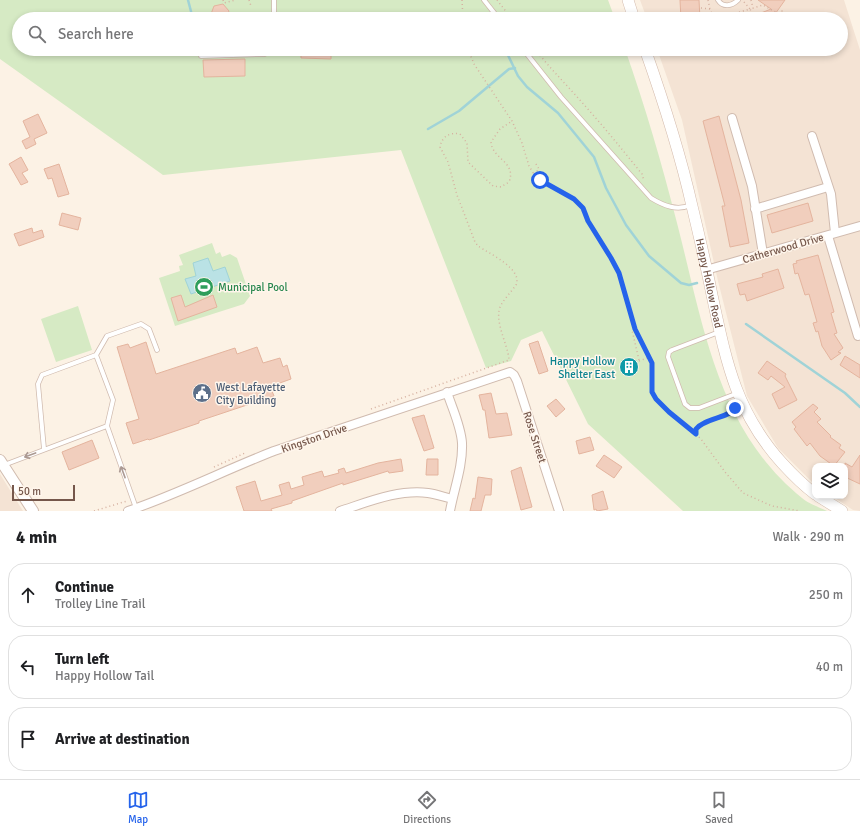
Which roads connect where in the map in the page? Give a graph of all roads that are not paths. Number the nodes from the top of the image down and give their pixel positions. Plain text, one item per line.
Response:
1 (274, 0) edge
2 (484, 0) edge
3 (628, 0) edge
4 (718, 0) edge
5 (738, 0) edge
6 (274, 12) edge
7 (493, 12) edge
8 (632, 12) edge
9 (529, 56) edge
10 (647, 56) edge
11 (732, 118) dead end
12 (812, 136) dead end
13 (828, 187) junction
14 (692, 205) junction
15 (755, 209) junction
16 (860, 226) edge
17 (831, 234) junction
18 (763, 254) junction
19 (706, 270) junction
20 (720, 332) junction
21 (858, 336) dead end
22 (157, 350) dead end
23 (96, 355) junction
24 (502, 373) joint
25 (447, 392) junction
26 (734, 394) junction
27 (107, 426) junction
28 (44, 449) junction
29 (2, 463) edge
30 (812, 491) edge
31 (452, 498) junction
32 (823, 499) edge
33 (132, 510) edge
34 (33, 511) edge
35 (340, 511) edge
36 (450, 511) edge
37 (559, 511) edge
38 (842, 511) edge

1 - 6 lane
2 - 7 lane
3 - 8 main road
4 - 5 lane
9 - 14 lane
10 - 14 main road, Happy Hollow Road
11 - 15 street
12 - 13 street
13 - 15 street
13 - 17 street
14 - 19 main road, Happy Hollow Road
15 - 18 street
16 - 17 street, Catherwood Drive
17 - 18 street, Catherwood Drive
17 - 21 street
18 - 19 street, Catherwood Drive
19 - 20 main road, Happy Hollow Road
20 - 26 main road, Happy Hollow Road
20 - 26 lane
22 - 23 lane
23 - 27 lane
23 - 28 lane
24 - 25 street, Kingston Drive
24 - 37 street, Rose Street
25 - 31 street
25 - 33 street, Kingston Drive
26 - 30 main road, Happy Hollow Road
27 - 28 lane
33 -> 27 lane
28 -> 29 lane
29 - 34 street
31 - 35 street
31 - 36 street
32 - 38 main road

